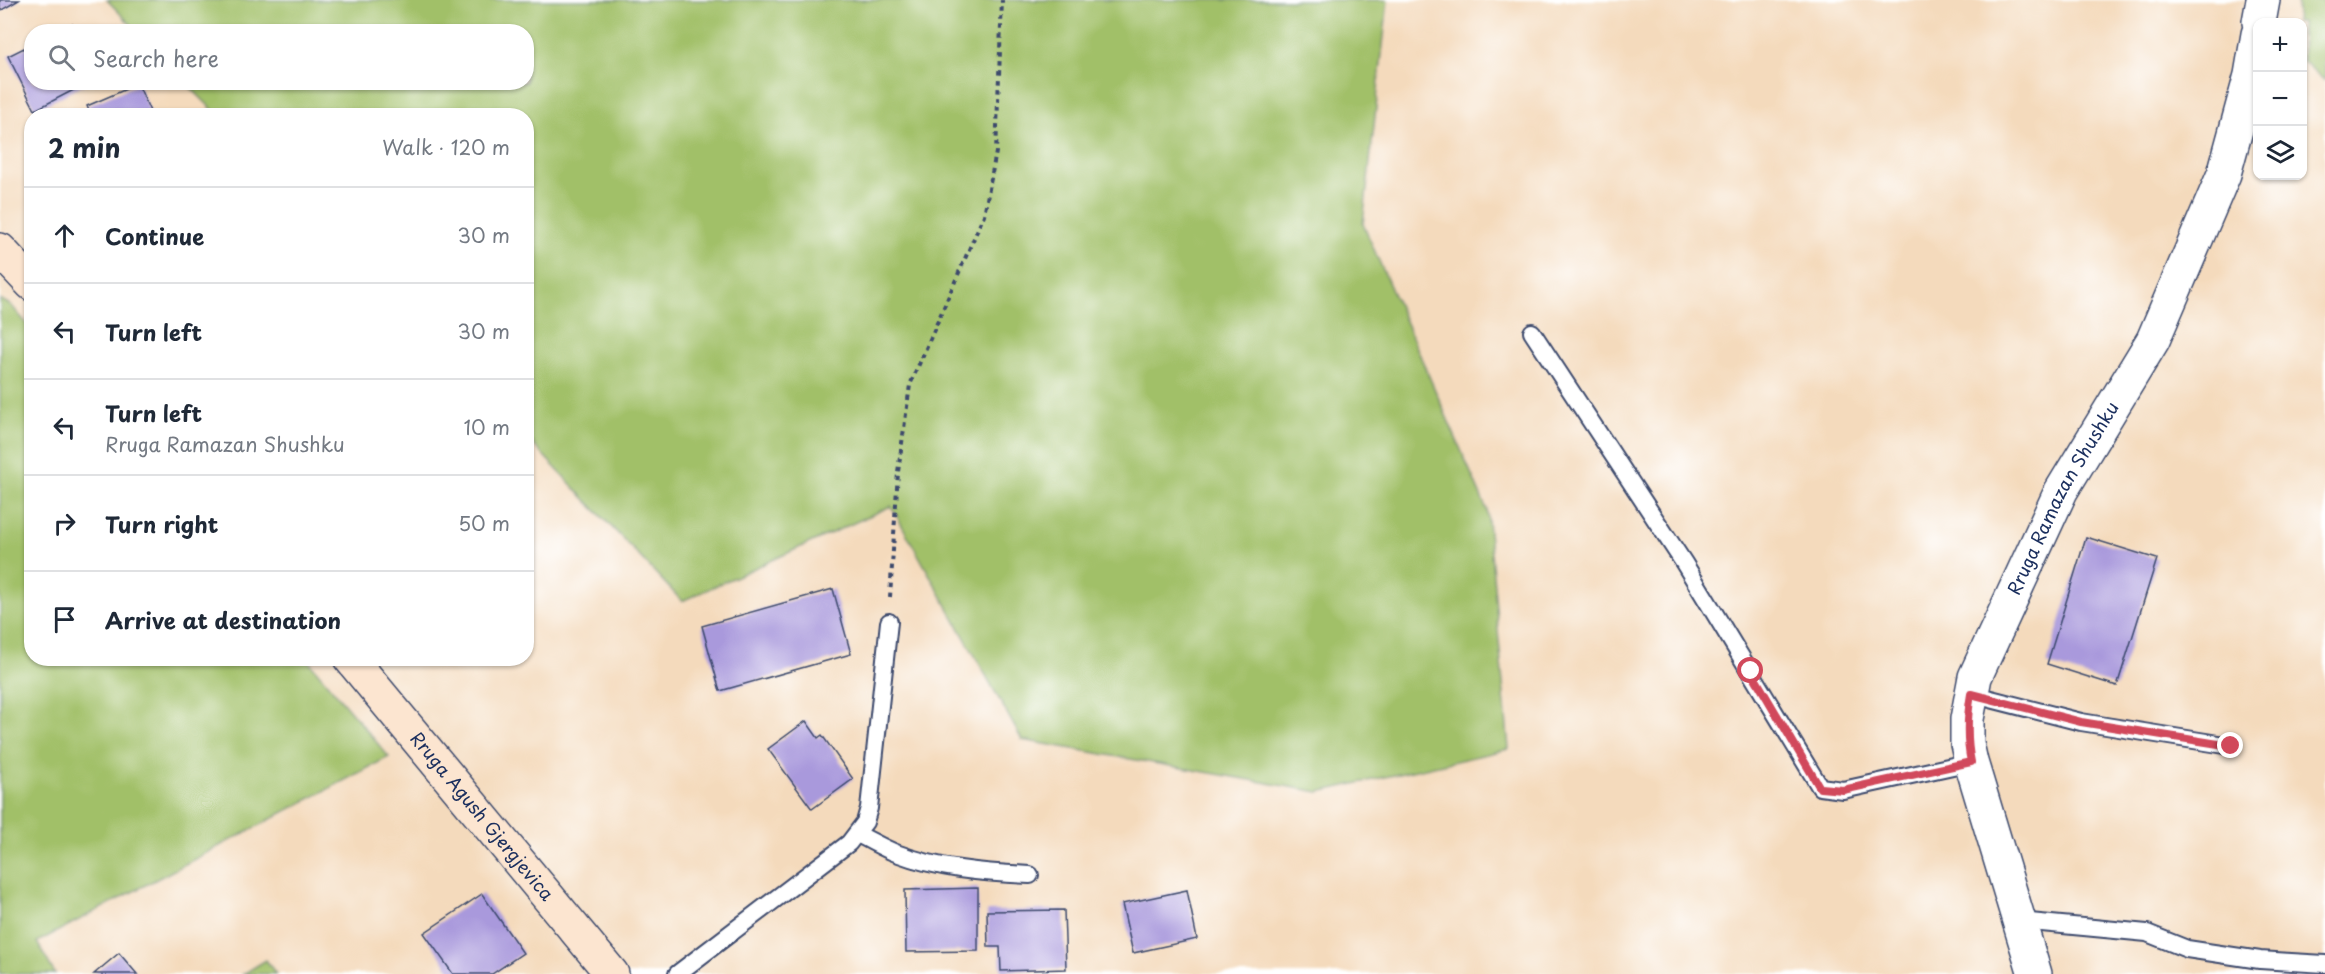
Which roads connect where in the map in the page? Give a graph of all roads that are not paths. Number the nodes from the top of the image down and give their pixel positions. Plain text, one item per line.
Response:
1 (2263, 0) edge
2 (2260, 18) edge
3 (2253, 63) edge
4 (0, 250) edge
5 (24, 276) edge
6 (1532, 332) dead end
7 (889, 622) road end
8 (357, 666) edge
9 (1971, 694) junction
10 (2231, 746) dead end
11 (1971, 762) junction
12 (857, 834) junction
13 (1029, 875) dead end
14 (2019, 921) junction
15 (2325, 964) edge
16 (612, 974) edge
17 (677, 974) edge
18 (2035, 974) edge

1 - 2 street
3 - 9 street, Rruga Ramazan Shushku
4 - 5 main road
6 - 11 lane
7 - 12 lane
8 - 16 main road, Rruga Agush Gjergjevica
9 - 10 lane
9 - 11 street, Rruga Ramazan Shushku
11 - 14 street, Rruga Ramazan Shushku
12 - 13 lane
12 - 17 lane
14 - 15 lane
14 - 18 street, Rruga Ramazan Shushku

